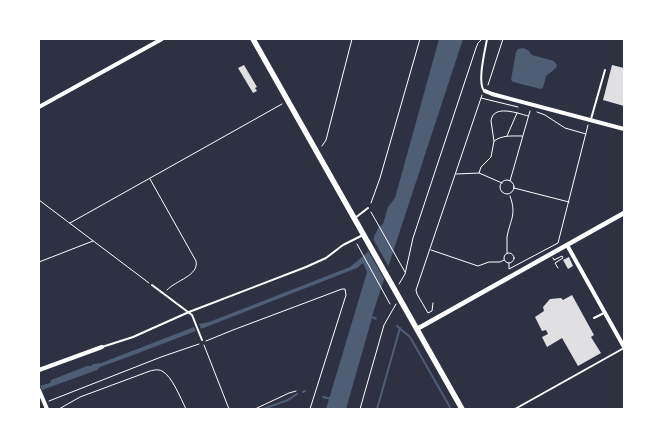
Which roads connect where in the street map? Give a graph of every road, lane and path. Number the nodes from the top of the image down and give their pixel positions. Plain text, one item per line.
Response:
1 (162, 39) edge
2 (253, 39) edge
3 (352, 39) edge
4 (420, 39) edge
5 (482, 39) edge
6 (487, 39) edge
7 (503, 39) edge
8 (605, 70) dead end
9 (484, 91) junction
10 (481, 98) junction
11 (288, 100) junction
12 (39, 107) edge
13 (523, 108) dead end
14 (530, 110) dead end
15 (538, 112) dead end
16 (517, 113) junction
17 (528, 116) junction
18 (591, 119) junction
19 (589, 124) dead end
20 (624, 128) edge
21 (587, 134) junction
22 (507, 136) junction
23 (523, 136) junction
24 (494, 142) junction
25 (316, 149) junction
26 (456, 174) junction
27 (479, 174) junction
28 (150, 178) junction
29 (510, 181) junction
30 (502, 183) junction
31 (514, 188) junction
32 (510, 196) dead end
33 (39, 200) edge
34 (569, 202) junction
35 (368, 208) joint
36 (370, 211) dead end
37 (624, 213) edge
38 (355, 218) junction
39 (70, 223) junction
40 (365, 236) junction
41 (94, 240) junction
42 (356, 243) dead end
43 (567, 245) junction
44 (430, 250) junction
45 (507, 253) junction
46 (553, 258) dead end
47 (504, 260) junction
48 (39, 262) edge
49 (509, 263) junction
50 (558, 268) dead end
51 (405, 273) junction
52 (396, 285) junction
53 (152, 286) joint
54 (164, 294) junction
55 (433, 303) dead end
56 (390, 304) dead end
57 (393, 308) dead end
58 (189, 312) junction
59 (604, 313) junction
60 (594, 318) dead end
61 (417, 329) junction
62 (202, 341) junction
63 (102, 347) joint
64 (624, 347) edge
65 (39, 370) edge
66 (39, 390) edge
67 (296, 391) dead end
68 (44, 402) junction
69 (46, 409) edge
70 (59, 409) edge
71 (186, 409) edge
72 (230, 409) edge
73 (255, 409) edge
74 (310, 409) edge
75 (360, 409) edge
76 (462, 409) edge
77 (515, 409) edge

1 - 12 street
2 - 11 main road
3 - 25 path
4 - 35 path
5 - 51 path
6 - 9 lane
7 - 9 path
8 - 18 lane
9 - 10 path
9 - 18 street
10 - 13 path
10 - 26 path
11 - 25 main road
11 - 28 path
14 - 17 path
15 - 21 path
16 - 17 path
16 - 22 path
16 - 24 path
17 - 23 path
18 - 20 street
19 - 21 path
21 - 34 path
22 - 23 path
22 - 24 path
23 - 29 path
24 - 27 path
25 - 38 main road
26 - 27 path
26 - 44 path
27 - 30 path
28 - 39 path
28 - 54 path
29 - 30 path
29 - 31 path
30 - 31 path
31 - 34 path
32 - 45 path
33 - 39 path
34 - 49 path
35 - 38 lane
36 - 51 path
37 - 43 street
38 - 40 main road
39 - 41 path
40 - 52 main road
40 - 58 lane
41 - 48 path
41 - 53 path
42 - 56 path
43 - 59 street
43 - 61 street
44 - 47 path
44 - 55 path
45 - 47 path
45 - 49 path
46 - 50 path
47 - 49 path
51 - 52 path
52 - 61 main road
53 - 54 lane
54 - 58 lane
57 - 75 path
58 - 62 lane
58 - 63 lane
59 - 60 lane
59 - 64 street
61 - 76 main road
62 - 68 path
62 - 72 path
62 - 74 path
63 - 65 street
64 - 77 lane
66 - 68 street
67 - 73 path
68 - 69 street
70 - 71 path

